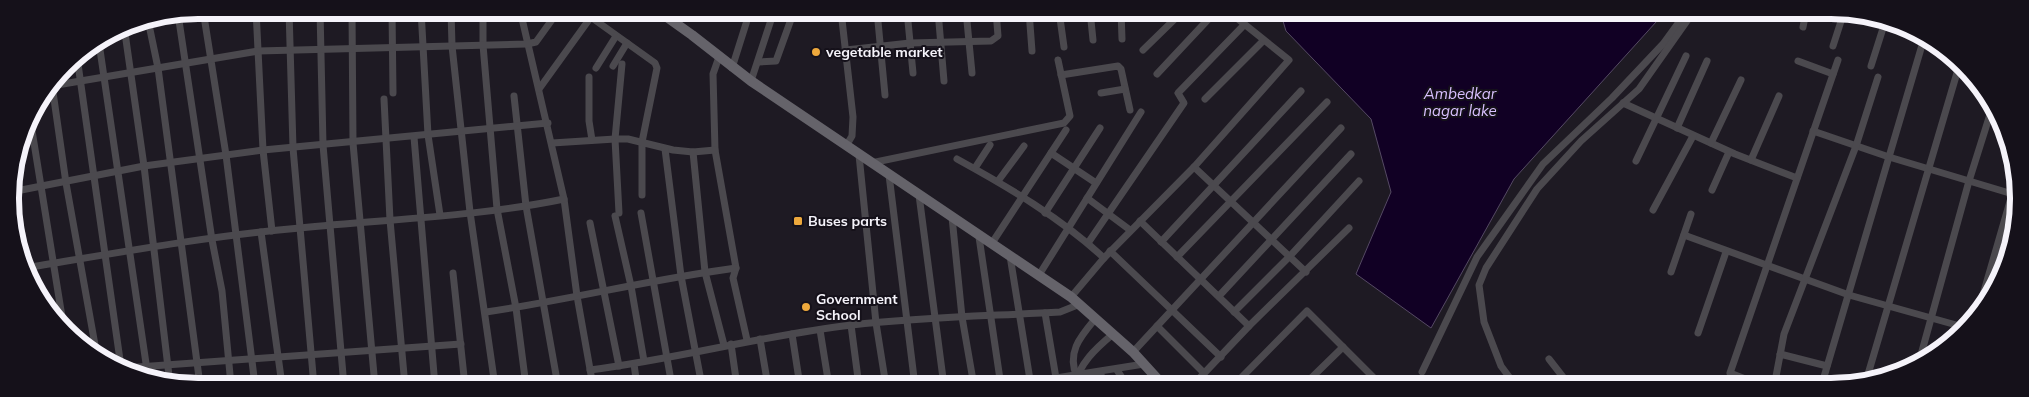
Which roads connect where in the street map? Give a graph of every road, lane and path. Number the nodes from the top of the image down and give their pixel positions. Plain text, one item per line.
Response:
1 (204, 19) edge
2 (256, 19) edge
3 (289, 19) edge
4 (320, 19) edge
5 (352, 19) edge
6 (392, 19) edge
7 (422, 19) edge
8 (451, 19) edge
9 (483, 19) edge
10 (522, 19) edge
11 (553, 19) edge
12 (591, 19) edge
13 (593, 19) edge
14 (670, 19) edge
15 (747, 19) edge
16 (771, 19) edge
17 (791, 19) edge
18 (841, 19) edge
19 (878, 19) edge
20 (908, 19) edge
21 (939, 19) edge
22 (967, 19) edge
23 (997, 19) edge
24 (1030, 19) edge
25 (1060, 19) edge
26 (1091, 19) edge
27 (1121, 19) edge
28 (1175, 19) edge
29 (1209, 19) edge
30 (1237, 19) edge
31 (1681, 19) edge
32 (1688, 19) edge
33 (1805, 19) edge
34 (1842, 19) edge
35 (179, 20) edge
36 (1244, 25) junction
37 (149, 26) edge
38 (1803, 27) dead end
39 (1883, 27) edge
40 (125, 34) edge
41 (616, 36) junction
42 (1122, 39) dead end
43 (1093, 40) dead end
44 (1263, 41) junction
45 (940, 42) junction
46 (969, 42) junction
47 (627, 43) junction
48 (910, 43) junction
49 (527, 44) junction
50 (1922, 44) edge
51 (483, 45) junction
52 (423, 46) junction
53 (452, 46) junction
54 (880, 46) junction
55 (1833, 46) dead end
56 (393, 47) junction
57 (1064, 47) dead end
58 (352, 48) junction
59 (99, 49) edge
60 (321, 49) junction
61 (289, 50) junction
62 (846, 50) junction
63 (1143, 50) dead end
64 (258, 51) junction
65 (1032, 51) dead end
66 (1686, 56) dead end
67 (719, 57) junction
68 (210, 59) junction
69 (1058, 60) dead end
70 (1838, 60) dead end
71 (1707, 61) dead end
72 (1798, 61) dead end
73 (758, 62) junction
74 (186, 63) junction
75 (79, 64) edge
76 (622, 64) dead end
77 (613, 66) dead end
78 (1871, 66) dead end
79 (158, 68) junction
80 (596, 68) dead end
81 (732, 68) junction
82 (1958, 71) edge
83 (130, 72) junction
84 (913, 73) dead end
85 (972, 73) dead end
86 (1061, 74) junction
87 (1157, 74) dead end
88 (1833, 74) junction
89 (103, 77) junction
90 (589, 77) dead end
91 (1878, 77) dead end
92 (1741, 80) dead end
93 (80, 81) junction
94 (751, 81) junction
95 (944, 81) dead end
96 (60, 84) edge
97 (539, 89) junction
98 (1126, 89) junction
99 (1301, 91) dead end
100 (53, 93) edge
101 (394, 93) dead end
102 (1101, 93) dead end
103 (885, 95) dead end
104 (514, 96) dead end
105 (1779, 96) dead end
106 (384, 99) dead end
107 (1206, 99) dead end
108 (1327, 102) dead end
109 (1624, 103) junction
110 (1130, 110) dead end
111 (1142, 112) dead end
112 (1990, 115) edge
113 (1656, 119) junction
114 (548, 123) junction
115 (518, 126) junction
116 (1100, 128) dead end
117 (1341, 128) dead end
118 (1677, 128) junction
119 (490, 129) junction
120 (32, 130) edge
121 (1066, 130) dead end
122 (1814, 131) junction
123 (461, 132) junction
124 (428, 135) junction
125 (1693, 136) junction
126 (414, 137) junction
127 (615, 139) junction
128 (385, 140) junction
129 (592, 140) junction
130 (642, 142) junction
131 (353, 143) junction
132 (552, 143) junction
133 (990, 144) dead end
134 (1711, 144) junction
135 (323, 145) junction
136 (846, 146) junction
137 (1024, 146) dead end
138 (1856, 146) junction
139 (293, 148) junction
140 (665, 149) junction
141 (263, 150) junction
142 (715, 150) junction
143 (693, 152) junction
144 (1729, 152) junction
145 (1051, 153) junction
146 (1351, 154) dead end
147 (226, 155) junction
148 (859, 155) junction
149 (1889, 157) junction
150 (199, 159) junction
151 (957, 159) dead end
152 (1751, 160) junction
153 (1636, 161) dead end
154 (171, 163) junction
155 (870, 163) junction
156 (144, 166) junction
157 (1194, 167) junction
158 (975, 168) junction
159 (1075, 168) junction
160 (1929, 169) junction
161 (117, 172) junction
162 (889, 175) junction
163 (93, 178) junction
164 (1797, 178) junction
165 (1360, 181) dead end
166 (1969, 181) junction
167 (998, 182) junction
168 (66, 183) junction
169 (1096, 183) junction
170 (1213, 186) junction
171 (41, 187) junction
172 (1712, 190) dead end
173 (19, 191) edge
174 (2010, 193) edge
175 (642, 195) dead end
176 (919, 195) junction
177 (1022, 197) junction
178 (1087, 198) junction
179 (564, 199) junction
180 (1231, 203) junction
181 (526, 206) junction
182 (2010, 207) edge
183 (498, 209) junction
184 (1654, 210) dead end
185 (470, 212) junction
186 (641, 213) dead end
187 (1108, 213) junction
188 (1045, 214) junction
189 (1691, 214) dead end
190 (440, 215) junction
191 (421, 217) junction
192 (952, 217) junction
193 (390, 220) junction
194 (1140, 221) junction
195 (360, 222) junction
196 (1252, 222) junction
197 (590, 223) dead end
198 (330, 225) junction
199 (1068, 227) junction
200 (300, 228) junction
201 (1349, 228) dead end
202 (1130, 230) junction
203 (272, 231) junction
204 (261, 232) junction
205 (1684, 235) junction
206 (236, 236) junction
207 (979, 237) junction
208 (1270, 239) junction
209 (212, 240) junction
210 (1161, 242) junction
211 (992, 243) junction
212 (1088, 243) junction
213 (181, 244) junction
214 (154, 247) junction
215 (130, 250) junction
216 (1110, 251) junction
217 (1726, 252) junction
218 (106, 255) junction
219 (1010, 256) junction
220 (1177, 257) junction
221 (1289, 257) junction
222 (1104, 258) junction
223 (79, 259) junction
224 (53, 263) junction
225 (1766, 264) junction
226 (33, 268) edge
227 (736, 268) junction
228 (706, 272) junction
229 (1306, 272) junction
230 (1671, 272) dead end
231 (453, 273) dead end
232 (1039, 275) junction
233 (681, 276) junction
234 (1804, 277) junction
235 (1199, 279) junction
236 (654, 281) junction
237 (631, 286) junction
238 (1985, 290) edge
239 (603, 292) junction
240 (1849, 295) junction
241 (577, 296) junction
242 (1219, 296) junction
243 (1071, 297) junction
244 (542, 304) junction
245 (1080, 304) junction
246 (1890, 305) junction
247 (516, 308) junction
248 (1173, 310) junction
249 (486, 312) junction
250 (1234, 312) junction
251 (1046, 313) junction
252 (62, 315) edge
253 (1019, 315) junction
254 (989, 316) junction
255 (962, 317) junction
256 (1932, 317) junction
257 (935, 318) junction
258 (1096, 318) junction
259 (906, 319) junction
260 (876, 323) junction
261 (851, 325) junction
262 (1959, 325) edge
263 (1157, 326) junction
264 (1249, 326) junction
265 (820, 330) junction
266 (1698, 333) dead end
267 (792, 334) junction
268 (1113, 334) junction
269 (760, 339) junction
270 (747, 340) junction
271 (461, 344) junction
272 (727, 344) junction
273 (96, 346) edge
274 (1343, 347) junction
275 (433, 348) junction
276 (402, 350) junction
277 (372, 351) junction
278 (340, 352) junction
279 (697, 352) junction
280 (1133, 352) junction
281 (1922, 353) edge
282 (310, 354) junction
283 (1780, 354) junction
284 (280, 356) junction
285 (668, 357) junction
286 (1221, 357) junction
287 (252, 358) junction
288 (1550, 359) dead end
289 (230, 360) junction
290 (122, 361) edge
291 (644, 362) junction
292 (198, 363) junction
293 (634, 364) junction
294 (1144, 364) junction
295 (168, 365) junction
296 (147, 366) junction
297 (618, 366) junction
298 (1827, 366) junction
299 (135, 367) edge
300 (590, 370) junction
301 (1117, 370) junction
302 (147, 371) edge
303 (1100, 372) junction
304 (1422, 372) dead end
305 (1204, 374) junction
306 (1868, 374) edge
307 (169, 376) edge
308 (1076, 376) junction
309 (199, 378) edge
310 (231, 378) edge
311 (254, 378) edge
312 (281, 378) edge
313 (313, 378) edge
314 (343, 378) edge
315 (374, 378) edge
316 (404, 378) edge
317 (435, 378) edge
318 (464, 378) edge
319 (494, 378) edge
320 (525, 378) edge
321 (556, 378) edge
322 (591, 378) edge
323 (636, 378) edge
324 (671, 378) edge
325 (701, 378) edge
326 (735, 378) edge
327 (767, 378) edge
328 (799, 378) edge
329 (828, 378) edge
330 (858, 378) edge
331 (885, 378) edge
332 (914, 378) edge
333 (943, 378) edge
334 (973, 378) edge
335 (1000, 378) edge
336 (1030, 378) edge
337 (1056, 378) joint
338 (1102, 378) edge
339 (1122, 378) edge
340 (1157, 378) edge
341 (1200, 378) edge
342 (1243, 378) edge
343 (1311, 378) edge
344 (1375, 378) edge
345 (1510, 378) edge
346 (1564, 378) edge
347 (1744, 378) edge
348 (1776, 378) edge
349 (1823, 378) edge

1 - 68 street
2 - 64 street
3 - 61 street
4 - 60 street
5 - 58 street
6 - 56 street
7 - 52 street
8 - 53 street
9 - 51 street
10 - 49 street
11 - 49 street
12 - 97 street
13 - 41 street
14 - 67 street
15 - 81 street
16 - 73 street
17 - 73 street
18 - 62 street
19 - 54 street
20 - 48 street
21 - 45 street
22 - 46 street
23 - 46 street
24 - 65 street
25 - 57 street
26 - 43 street
27 - 42 street
28 - 63 street
29 - 87 street
30 - 36 street
31 - 304 street
32 - 109 street
33 - 38 street
34 - 55 street
35 - 74 street
36 - 44 street
36 - 187 street
37 - 79 street
39 - 78 street
40 - 83 street
41 - 47 street
41 - 80 street
44 - 107 street
44 - 157 street
45 - 46 street
45 - 48 street
45 - 95 street
46 - 85 street
47 - 77 street
47 - 130 street
48 - 54 street
48 - 84 street
49 - 51 street
49 - 97 street
50 - 149 street
51 - 53 street
51 - 119 street
52 - 53 street
52 - 56 street
52 - 124 street
53 - 123 street
54 - 62 street
54 - 103 street
56 - 58 street
56 - 101 street
58 - 60 street
58 - 131 street
59 - 89 street
60 - 61 street
60 - 135 street
61 - 64 street
61 - 139 street
62 - 136 street
64 - 68 street
64 - 141 street
66 - 113 street
67 - 81 street
67 - 142 street
68 - 74 street
68 - 147 street
69 - 86 street
70 - 88 street
71 - 118 street
72 - 88 street
73 - 94 street
74 - 79 street
74 - 150 street
75 - 93 street
76 - 127 street
79 - 83 street
79 - 154 street
81 - 94 street
82 - 160 street
83 - 89 street
83 - 156 street
86 - 98 street
86 - 155 street
88 - 122 street
89 - 93 street
89 - 161 street
90 - 129 street
91 - 138 street
92 - 134 street
93 - 96 street
93 - 163 street
94 - 136 street
97 - 114 street
98 - 102 street
98 - 110 street
99 - 170 street
100 - 168 street
104 - 115 street
105 - 152 street
106 - 128 street
108 - 180 street
109 - 113 street
109 - 345 street
111 - 169 street
112 - 166 street
113 - 118 street
113 - 153 street
114 - 115 street
114 - 132 street
115 - 119 street
115 - 181 street
116 - 159 street
117 - 196 street
118 - 125 street
119 - 123 street
119 - 183 street
120 - 171 street
121 - 145 street
122 - 138 street
122 - 164 street
123 - 124 street
123 - 185 street
124 - 126 street
124 - 190 street
125 - 134 street
125 - 184 street
126 - 128 street
126 - 191 street
127 - 129 street
127 - 130 street
127 - 237 street
128 - 131 street
128 - 193 street
129 - 132 street
130 - 140 street
130 - 175 street
131 - 135 street
131 - 195 street
132 - 179 street
133 - 158 street
134 - 144 street
135 - 139 street
135 - 198 street
136 - 148 street
137 - 167 street
138 - 149 street
138 - 234 street
139 - 141 street
139 - 200 street
140 - 143 street
140 - 233 street
141 - 147 street
141 - 203 street
142 - 143 street
142 - 227 street
143 - 228 street
144 - 152 street
144 - 172 street
145 - 159 street
145 - 177 street
146 - 208 street
147 - 150 street
147 - 206 street
148 - 155 street
148 - 260 street
149 - 160 street
149 - 240 street
150 - 154 street
150 - 209 street
151 - 158 street
152 - 164 street
154 - 156 street
154 - 213 street
155 - 162 street
156 - 161 street
156 - 214 street
157 - 170 street
157 - 194 street
158 - 167 street
159 - 169 street
159 - 188 street
160 - 166 street
160 - 246 street
161 - 163 street
161 - 215 street
162 - 176 street
162 - 259 street
163 - 168 street
163 - 218 street
164 - 225 street
165 - 221 street
166 - 174 street
166 - 256 street
167 - 177 street
168 - 171 street
168 - 223 street
169 - 178 street
170 - 180 street
170 - 210 street
171 - 173 street
171 - 224 street
176 - 192 street
176 - 257 street
177 - 188 street
177 - 211 street
178 - 187 street
178 - 199 street
179 - 181 street
179 - 241 street
180 - 196 street
180 - 220 street
181 - 183 street
181 - 244 street
182 - 238 street
183 - 185 street
183 - 247 street
185 - 190 street
185 - 249 street
186 - 236 street
187 - 202 street
187 - 212 street
188 - 199 street
189 - 205 street
190 - 191 street
191 - 193 street
191 - 275 street
192 - 207 street
192 - 255 street
193 - 195 street
193 - 276 street
194 - 202 street
194 - 210 street
195 - 198 street
195 - 277 street
196 - 208 street
196 - 235 street
197 - 239 street
198 - 200 street
198 - 278 street
199 - 212 street
199 - 232 street
200 - 203 street
200 - 282 street
201 - 229 street
202 - 216 street
203 - 204 street
204 - 206 street
204 - 284 street
205 - 217 street
205 - 230 street
206 - 209 street
206 - 287 street
207 - 211 street
207 - 254 street
208 - 221 street
208 - 242 street
209 - 213 street
209 - 289 street
210 - 220 street
211 - 219 street
212 - 222 street
213 - 214 street
213 - 292 street
214 - 215 street
214 - 295 street
215 - 218 street
215 - 296 street
216 - 222 street
216 - 248 street
217 - 225 street
217 - 266 street
218 - 223 street
218 - 290 street
219 - 232 street
219 - 253 street
220 - 235 street
221 - 229 street
221 - 250 street
222 - 243 street
223 - 224 street
223 - 273 street
224 - 226 street
224 - 252 street
225 - 234 street
225 - 347 street
227 - 228 street
227 - 270 street
228 - 233 street
228 - 272 street
229 - 264 street
231 - 271 street
232 - 243 street
233 - 236 street
233 - 279 street
234 - 240 street
234 - 283 street
235 - 242 street
235 - 248 street
236 - 237 street
236 - 285 street
237 - 239 street
237 - 291 street
239 - 241 street
239 - 297 street
240 - 246 street
240 - 298 street
241 - 244 street
241 - 300 street
242 - 250 street
243 - 245 street
244 - 247 street
244 - 321 street
245 - 251 street
245 - 258 street
246 - 256 street
246 - 306 street
247 - 249 street
247 - 320 street
248 - 263 street
248 - 286 street
249 - 319 street
250 - 264 street
251 - 253 street
251 - 337 street
253 - 254 street
253 - 336 street
254 - 255 street
254 - 335 street
255 - 257 street
255 - 334 street
256 - 262 street
256 - 281 street
257 - 259 street
257 - 333 street
258 - 268 street
258 - 308 street
259 - 260 street
259 - 332 street
260 - 261 street
260 - 331 street
261 - 265 street
261 - 330 street
263 - 280 street
263 - 305 street
264 - 286 street
265 - 267 street
265 - 329 street
267 - 269 street
267 - 328 street
268 - 280 street
268 - 308 street
269 - 270 street
269 - 327 street
270 - 272 street
271 - 275 street
271 - 318 street
272 - 279 street
272 - 326 street
274 - 342 street
274 - 343 street
274 - 344 street
275 - 276 street
275 - 317 street
276 - 277 street
276 - 316 street
277 - 278 street
277 - 315 street
278 - 282 street
278 - 314 street
279 - 285 street
279 - 325 street
280 - 294 street
282 - 284 street
282 - 313 street
283 - 298 street
283 - 348 street
284 - 287 street
284 - 312 street
285 - 291 street
285 - 324 street
286 - 305 street
287 - 289 street
287 - 311 street
288 - 346 street
289 - 292 street
289 - 310 street
291 - 293 street
292 - 295 street
292 - 309 street
293 - 297 street
293 - 323 street
294 - 301 street
294 - 340 street
295 - 296 street
295 - 307 street
296 - 299 street
296 - 302 street
297 - 300 street
298 - 349 street
300 - 322 street
301 - 303 street
301 - 339 street
303 - 308 street
303 - 338 street
305 - 341 street
308 - 337 street

